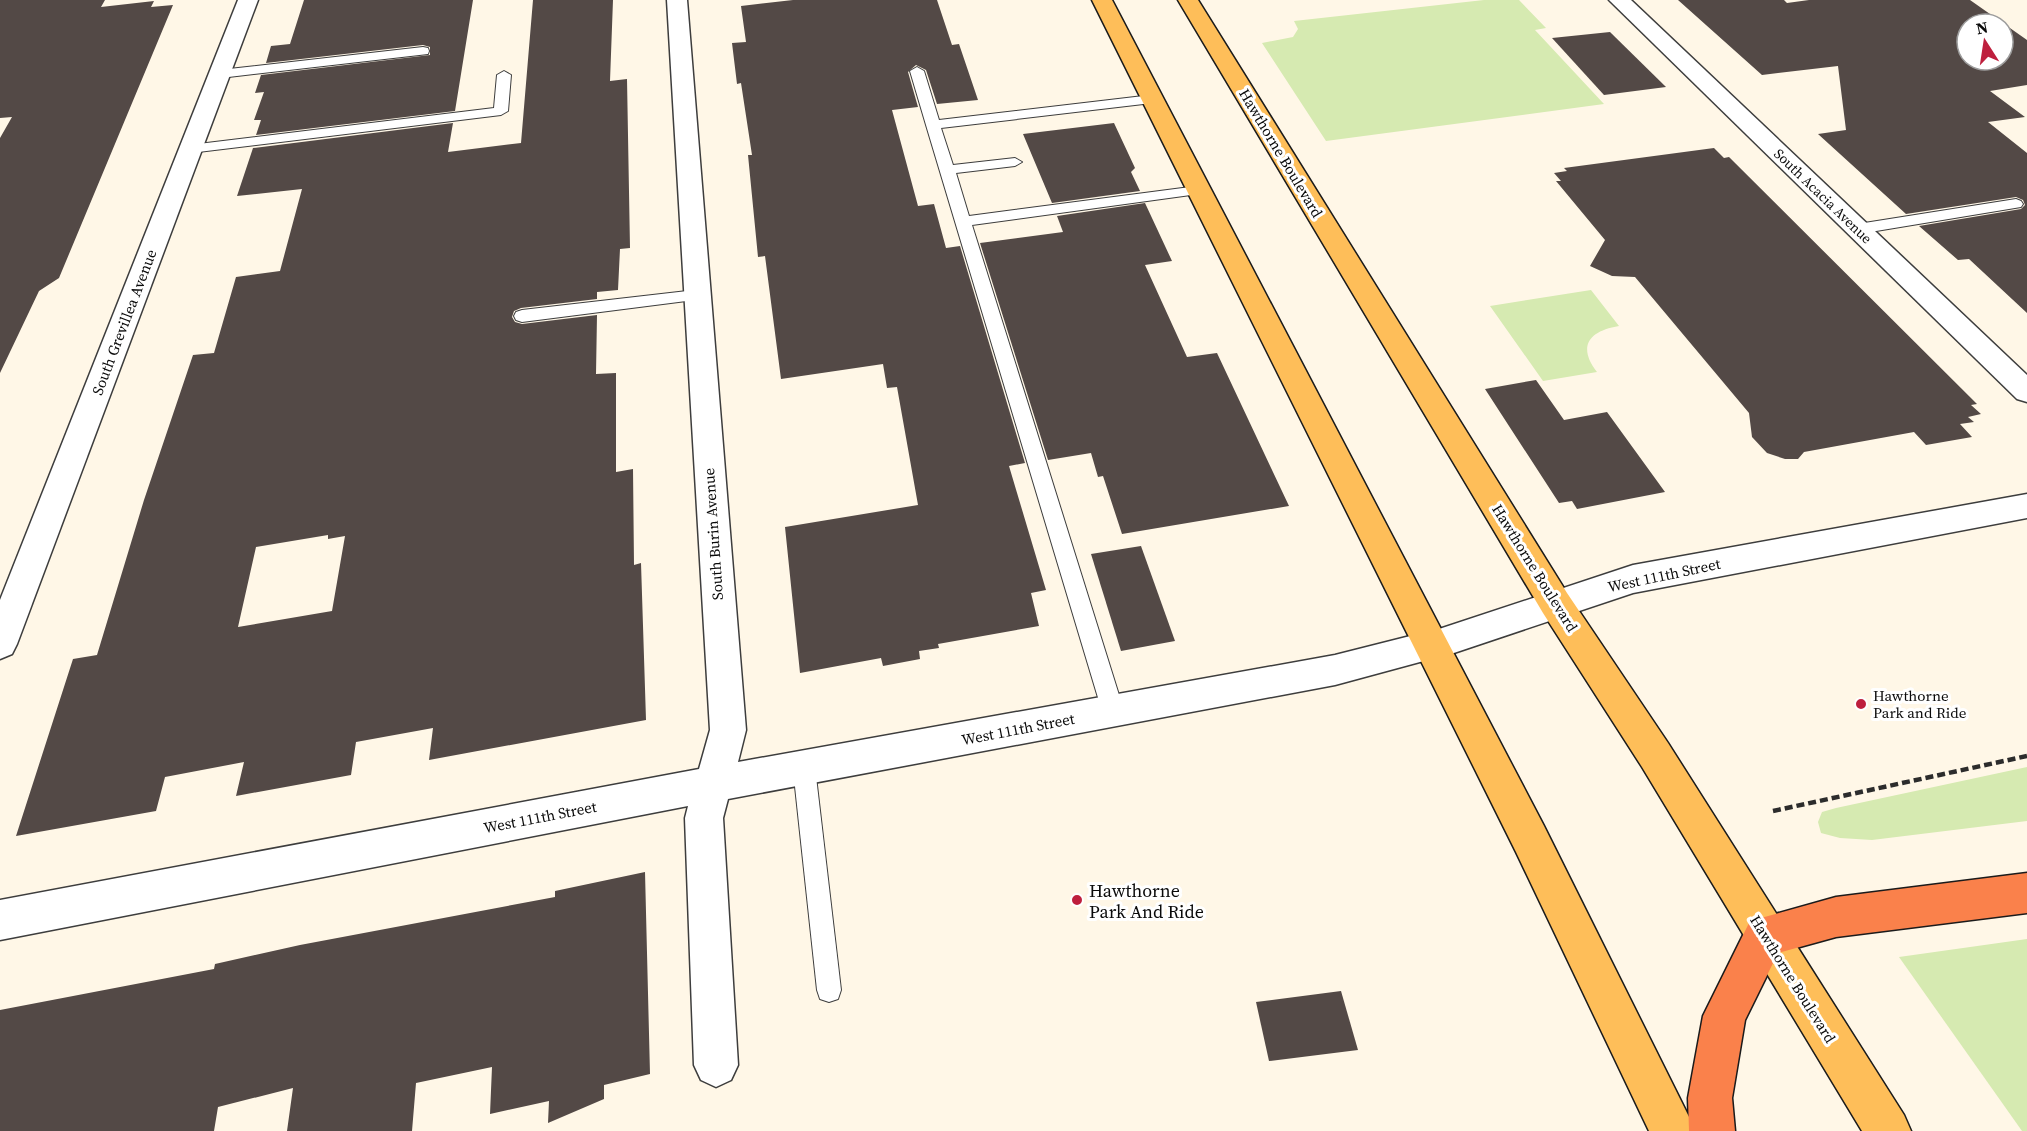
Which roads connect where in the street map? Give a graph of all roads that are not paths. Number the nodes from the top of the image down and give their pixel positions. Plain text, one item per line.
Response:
1 (248, 0) edge
2 (677, 0) edge
3 (1102, 0) edge
4 (1188, 0) edge
5 (1619, 0) edge
6 (423, 51) dead end
7 (917, 71) dead end
8 (220, 74) junction
9 (504, 75) dead end
10 (1152, 99) junction
11 (933, 125) junction
12 (190, 149) junction
13 (1015, 162) dead end
14 (947, 170) junction
15 (1198, 190) junction
16 (2016, 204) dead end
17 (963, 221) junction
18 (1858, 229) junction
19 (696, 294) junction
20 (522, 316) dead end
21 (2027, 392) edge
22 (2027, 506) edge
23 (1555, 603) junction
24 (0, 644) edge
25 (1430, 646) junction
26 (1113, 711) junction
27 (804, 768) junction
28 (713, 784) junction
29 (2027, 893) edge
30 (0, 920) edge
31 (1765, 936) junction
32 (829, 990) dead end
33 (716, 1065) dead end
34 (1711, 1114) edge
35 (1666, 1116) edge
36 (1888, 1131) edge

1 - 8 street, South Grevillea Avenue
2 - 19 street, South Burin Avenue
3 - 10 main road
4 - 23 main road, Hawthorne Boulevard
5 - 18 street, South Acacia Avenue
6 - 8 lane
7 - 11 lane
8 - 12 street, South Grevillea Avenue
9 - 12 lane
10 - 11 lane
10 - 15 main road
11 - 14 lane
12 - 24 street, South Grevillea Avenue
13 - 14 lane
14 - 17 lane
15 - 17 lane
15 - 25 main road
16 - 18 lane
17 - 26 lane
18 - 21 street, South Acacia Avenue
19 - 20 lane
19 - 28 street, South Burin Avenue
22 - 23 street, West 111th Street
23 - 25 street, West 111th Street
23 - 31 main road, Hawthorne Boulevard
25 - 26 street, West 111th Street
25 - 35 main road
26 - 27 street, West 111th Street
27 - 28 street, West 111th Street
27 - 32 lane
28 - 30 street, West 111th Street
28 - 33 street, South Burin Avenue
29 - 31 highway
31 - 34 highway
31 - 36 main road, Hawthorne Boulevard

